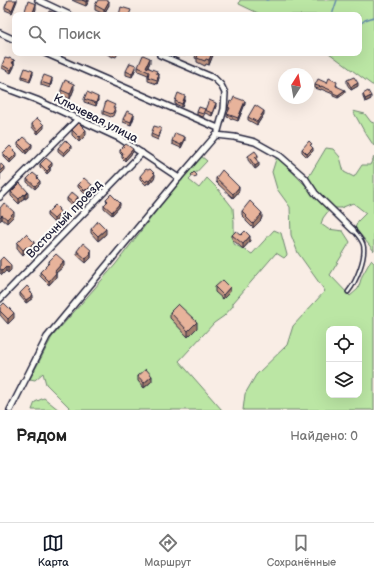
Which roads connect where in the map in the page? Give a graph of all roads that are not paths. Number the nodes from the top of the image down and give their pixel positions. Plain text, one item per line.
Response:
1 (38, 0) edge
2 (64, 12) edge
3 (0, 33) edge
4 (12, 39) edge
5 (52, 56) edge
6 (162, 56) edge
7 (0, 86) edge
8 (78, 119) junction
9 (218, 128) junction
10 (216, 135) junction
11 (142, 153) junction
12 (179, 178) junction
13 (0, 197) edge
14 (353, 230) joint
15 (348, 292) dead end
16 (0, 299) edge
17 (10, 410) edge

1 - 2 street
3 - 4 street
5 - 9 street
6 - 9 street
7 - 8 street, Ключевая улица
8 - 11 street, Ключевая улица
8 - 13 street
9 - 10 street
10 - 12 street
10 - 14 street
11 - 12 street, Ключевая улица
11 - 16 street, Восточный проезд
12 - 17 street
14 - 15 lane

